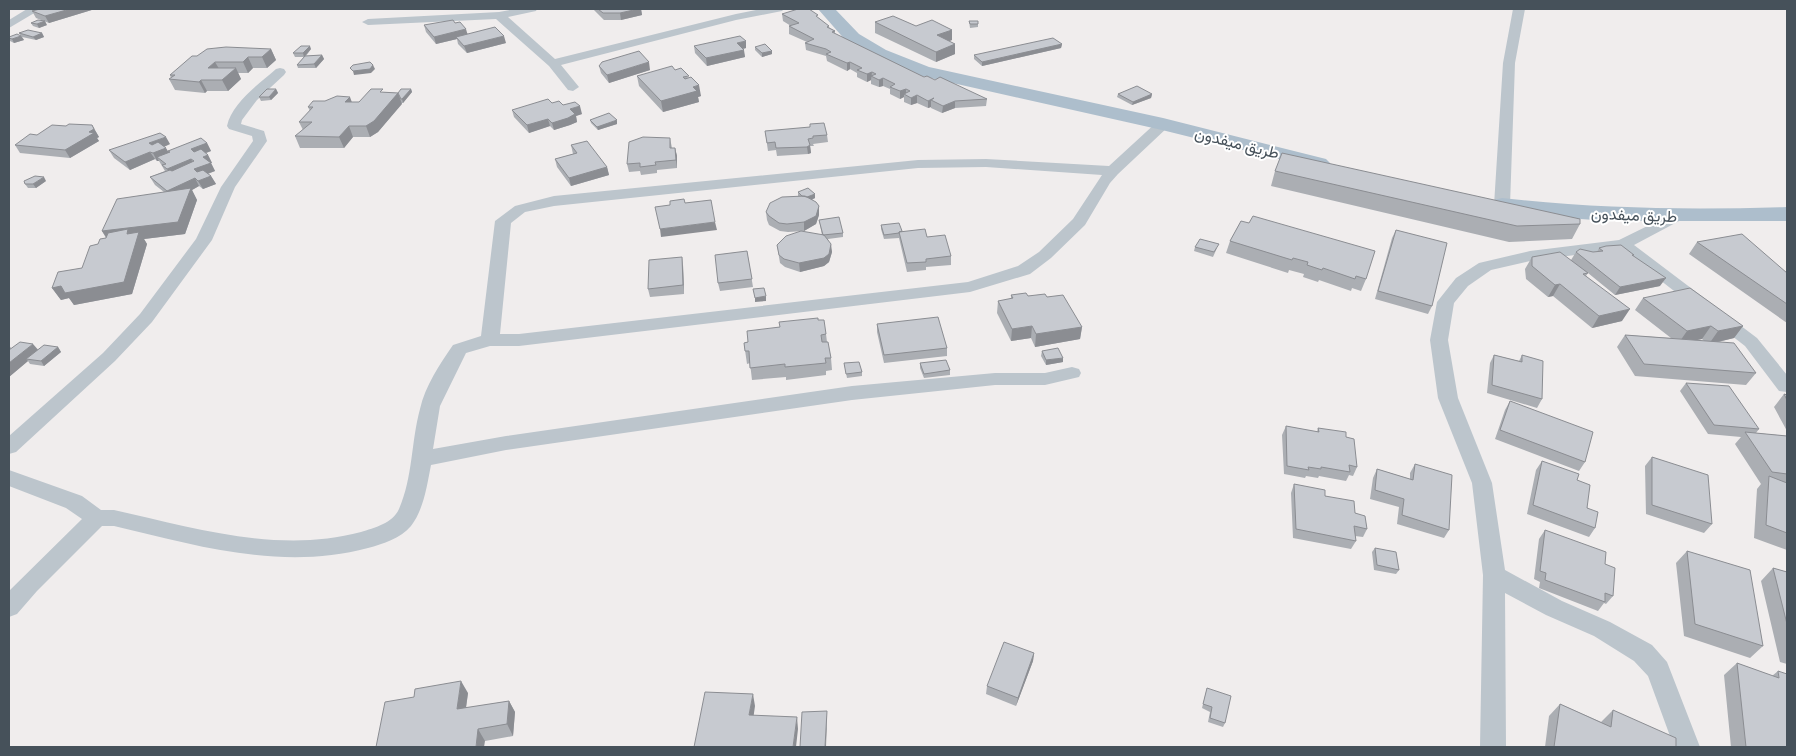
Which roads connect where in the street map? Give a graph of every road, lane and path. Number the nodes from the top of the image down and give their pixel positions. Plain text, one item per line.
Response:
1 (34, 9) edge
2 (532, 9) edge
3 (778, 9) edge
4 (826, 9) edge
5 (1518, 9) edge
6 (733, 13) edge
7 (499, 16) junction
8 (368, 22) dead end
9 (9, 25) edge
10 (553, 63) junction
11 (280, 72) dead end
12 (573, 87) dead end
13 (1163, 124) junction
14 (1340, 168) edge
15 (1113, 170) junction
16 (1481, 202) edge
17 (1502, 205) junction
18 (1787, 214) edge
19 (1676, 217) junction
20 (1623, 244) junction
21 (490, 340) junction
22 (1072, 374) dead end
23 (1786, 386) dead end
24 (9, 447) edge
25 (422, 459) junction
26 (9, 478) edge
27 (97, 518) junction
28 (1494, 575) junction
29 (9, 607) edge
30 (1493, 747) edge
31 (1687, 747) edge

1 - 9 street
2 - 7 street
3 - 6 street
4 - 13 main road, طريق ميفدون
5 - 17 street
6 - 10 street
7 - 8 street
7 - 10 street
10 - 12 street
11 - 24 street
13 - 14 main road, طريق ميفدون
13 - 15 street
15 - 21 street
15 - 21 street
16 - 17 main road, طريق ميفدون
17 - 19 main road, طريق ميفدون
18 - 19 main road, طريق ميفدون
19 - 20 street
20 - 23 street
20 - 28 street
21 - 25 street
22 - 25 street
25 - 27 street
26 - 27 street
27 - 29 street
28 - 30 street
28 - 31 street

